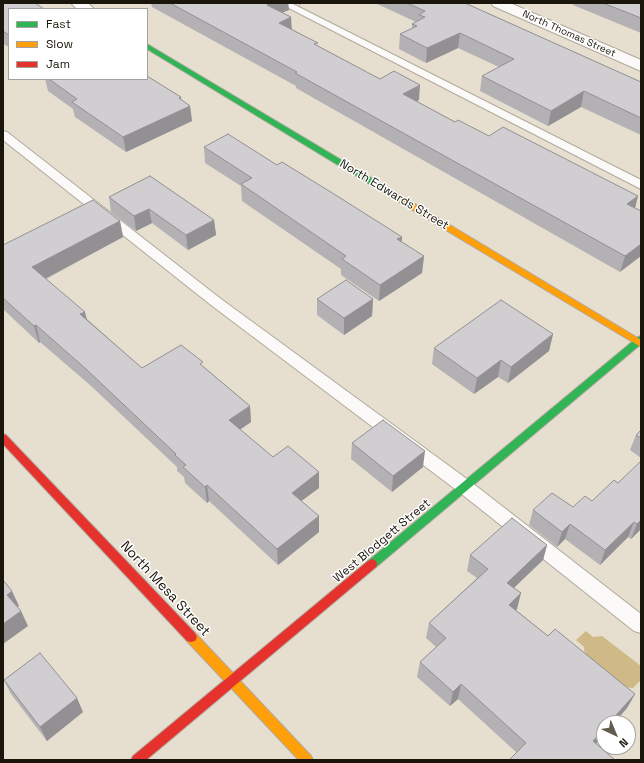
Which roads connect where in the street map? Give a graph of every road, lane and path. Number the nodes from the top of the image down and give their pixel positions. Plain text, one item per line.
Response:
1 (284, 3) edge
2 (498, 3) edge
3 (148, 47) edge
4 (641, 66) edge
5 (3, 134) edge
6 (641, 185) edge
7 (640, 342) edge
8 (3, 438) edge
9 (465, 487) junction
10 (641, 625) edge
11 (232, 680) junction
12 (137, 760) edge
13 (307, 760) edge

1 - 6 lane
2 - 4 street, North Thomas Street
3 - 7 street, North Edwards Street
5 - 9 lane
7 - 9 street, West Blodgett Street
8 - 11 street, North Mesa Street
9 - 10 lane
9 - 11 street, West Blodgett Street
11 - 12 street, West Blodgett Street
11 - 13 street, North Mesa Street

